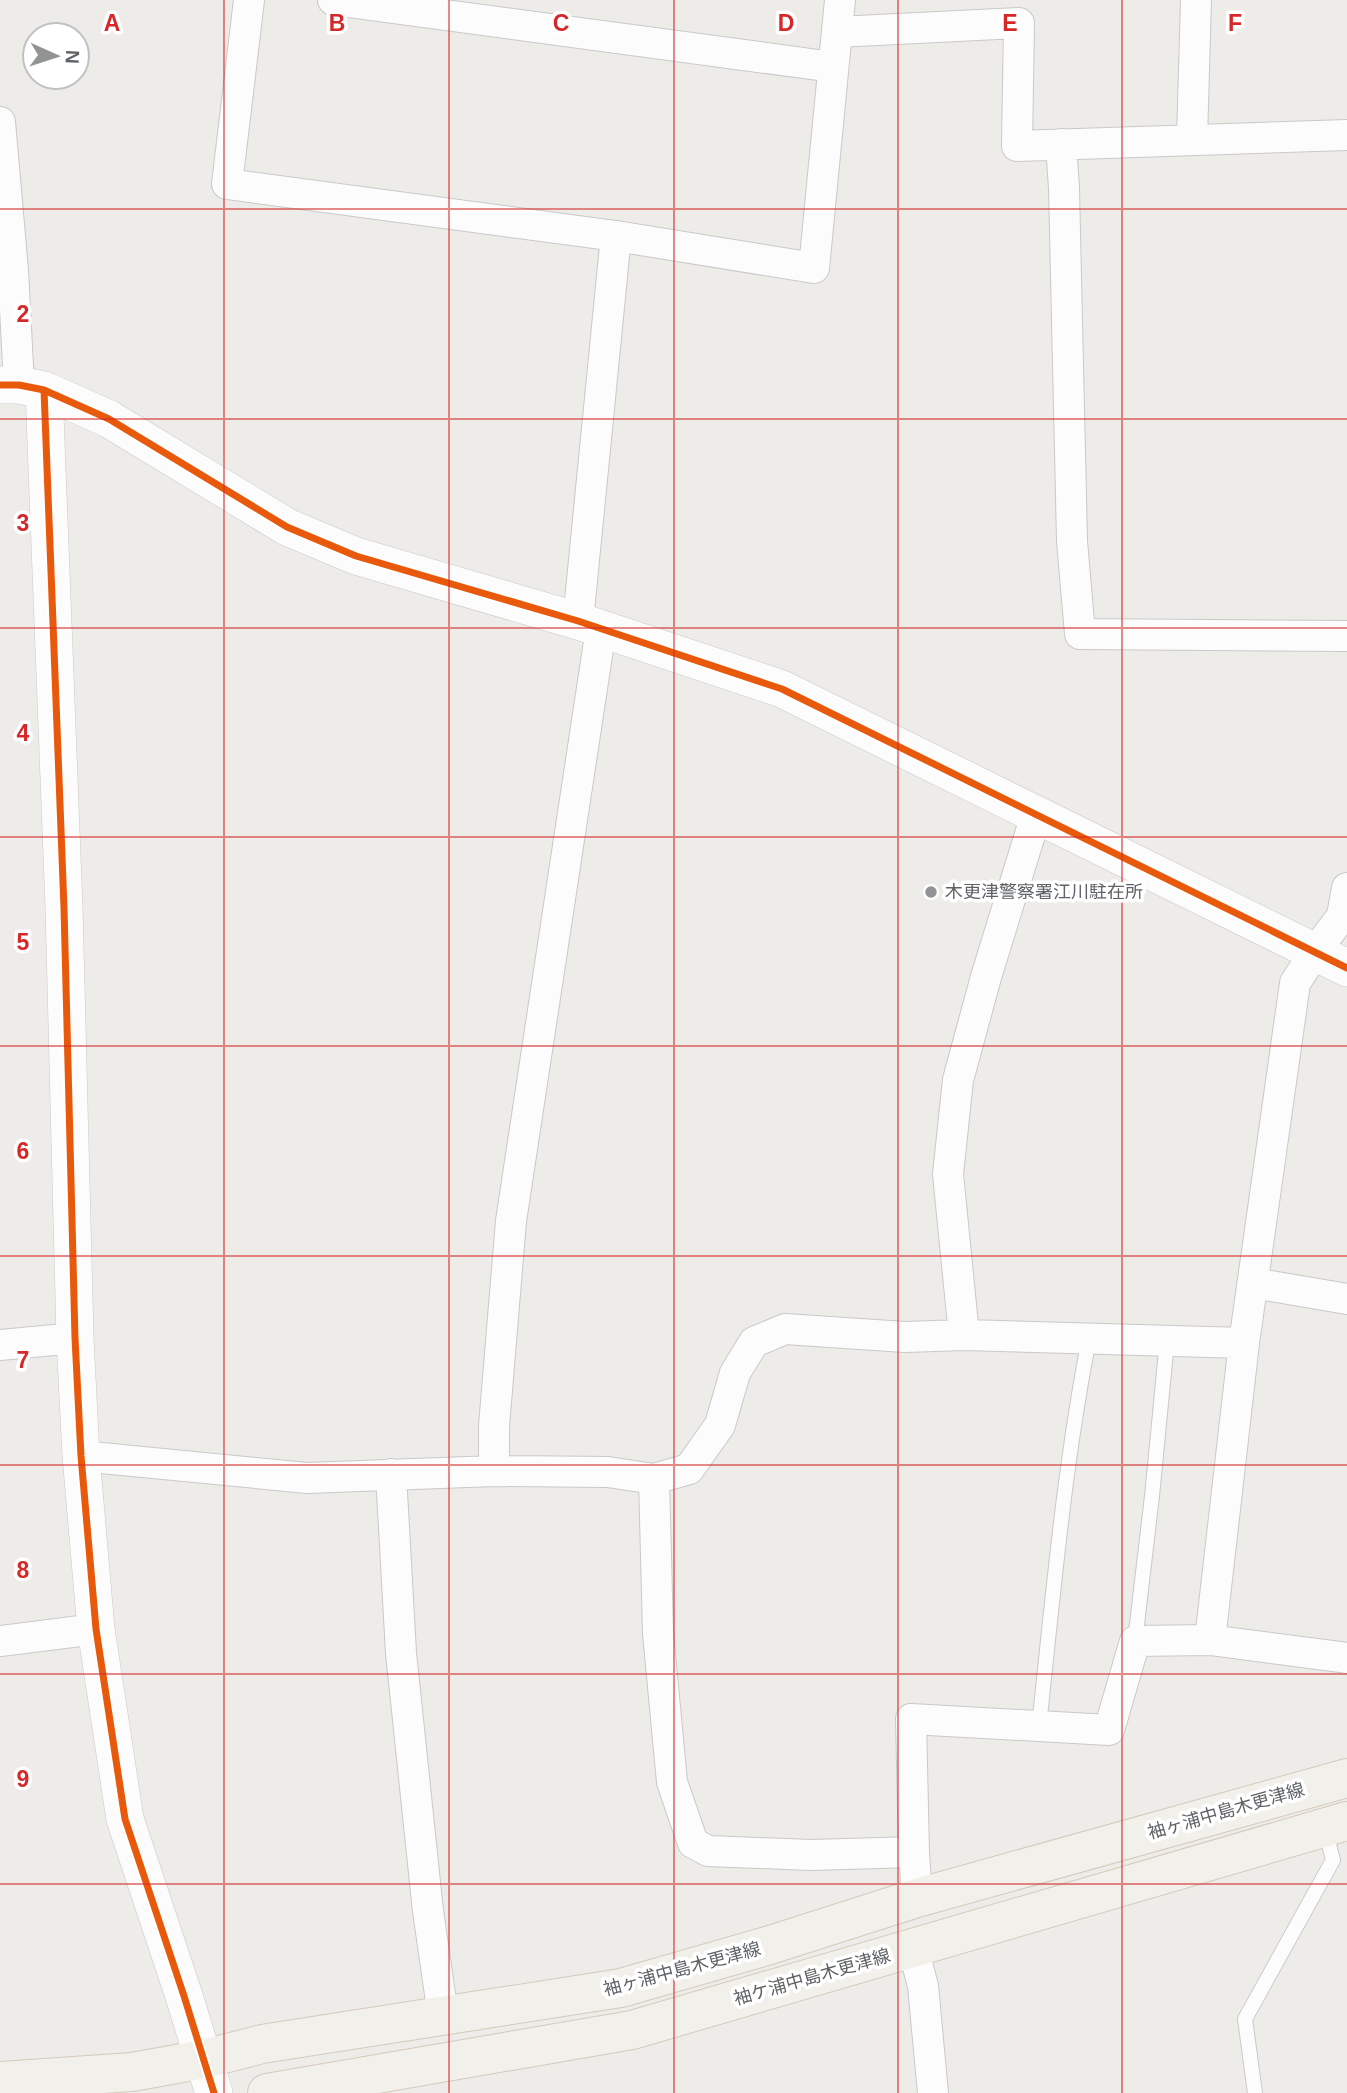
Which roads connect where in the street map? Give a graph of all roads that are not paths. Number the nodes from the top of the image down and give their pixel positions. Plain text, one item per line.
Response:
1 (249, 0) edge
2 (333, 0) edge
3 (840, 0) edge
4 (1196, 0) edge
5 (1019, 11) edge
6 (837, 32) junction
7 (833, 67) junction
8 (0, 122) edge
9 (1347, 135) edge
10 (1192, 140) junction
11 (1060, 144) junction
12 (616, 236) junction
13 (21, 387) edge
14 (590, 625) junction
15 (1347, 636) edge
16 (1036, 815) junction
17 (1347, 888) edge
18 (1331, 960) edge
19 (1253, 1283) junction
20 (1347, 1298) edge
21 (964, 1335) junction
22 (75, 1338) junction
23 (1089, 1339) junction
24 (1167, 1341) junction
25 (1244, 1343) junction
26 (0, 1345) edge
27 (81, 1456) junction
28 (494, 1471) junction
29 (391, 1474) junction
30 (654, 1479) junction
31 (96, 1629) junction
32 (1210, 1640) junction
33 (1135, 1641) junction
34 (0, 1642) edge
35 (1347, 1658) edge
36 (1039, 1726) junction
37 (1347, 1778) edge
38 (1336, 1824) edge
39 (914, 1852) junction
40 (917, 1898) junction
41 (913, 1948) junction
42 (443, 2015) junction
43 (209, 2076) edge
44 (0, 2081) edge
45 (267, 2093) edge
46 (933, 2093) edge
47 (1255, 2093) edge

1 - 12 street
2 - 7 street
3 - 6 street
4 - 10 street
5 - 6 street
5 - 11 street
6 - 7 street
7 - 12 street
8 - 13 street
9 - 10 street
10 - 11 street
11 - 15 street
12 - 14 street
13 - 14 street
13 - 22 street
14 - 16 street
14 - 28 street
16 - 18 street
16 - 21 street
17 - 18 street
18 - 19 street
19 - 20 street
19 - 25 street
21 - 23 street
21 - 30 street
22 - 26 street
22 - 27 street
23 - 24 street
23 - 36 lane
24 - 25 street
24 - 33 lane
25 - 32 street
27 - 29 street
27 - 31 street
28 - 29 street
28 - 30 street
29 - 42 street
30 - 39 street
31 - 34 street
31 - 43 street
32 - 33 street
32 - 35 street
33 - 36 street
36 - 39 street
37 - 40 main road, 袖ヶ浦中島木更津線
38 - 41 main road, 袖ケ浦中島木更津線
38 - 47 lane
39 - 40 street
40 - 42 main road, 袖ヶ浦中島木更津線
41 - 45 main road, 袖ケ浦中島木更津線
41 - 46 street
42 - 43 main road, 袖ヶ浦中島木更津線
43 - 44 main road, 袖ヶ浦中島木更津線

